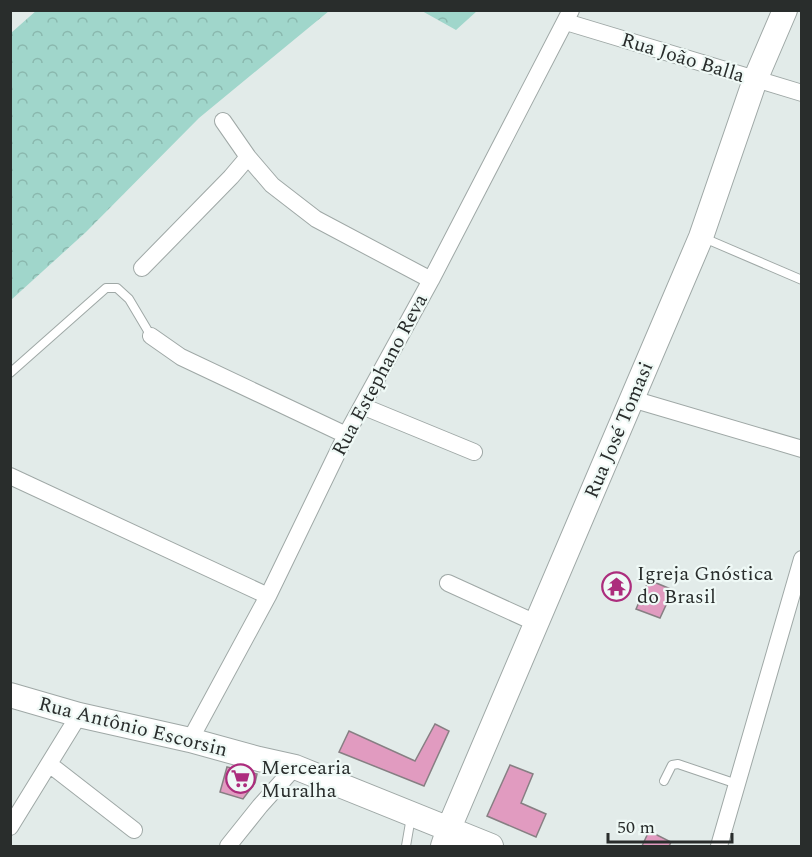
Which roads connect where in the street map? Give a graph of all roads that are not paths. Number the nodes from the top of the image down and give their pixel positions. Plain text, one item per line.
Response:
1 (785, 10) edge
2 (568, 16) edge
3 (755, 80) junction
4 (801, 93) edge
5 (223, 120) dead end
6 (248, 157) junction
7 (701, 237) junction
8 (142, 268) dead end
9 (431, 280) junction
10 (801, 280) edge
11 (151, 336) joint
12 (10, 373) edge
13 (632, 399) junction
14 (362, 406) junction
15 (346, 435) junction
16 (801, 449) edge
17 (474, 452) dead end
18 (10, 476) edge
19 (801, 559) edge
20 (447, 582) dead end
21 (267, 596) junction
22 (536, 623) junction
23 (10, 695) edge
24 (79, 715) junction
25 (190, 740) junction
26 (49, 764) junction
27 (295, 767) junction
28 (664, 781) dead end
29 (737, 784) junction
30 (412, 814) junction
31 (10, 827) edge
32 (134, 830) dead end
33 (446, 837) edge
34 (228, 846) edge
35 (406, 846) edge
36 (491, 846) edge
37 (719, 846) edge

1 - 3 street, Rua José Tomasi
2 - 3 street, Rua João Balla
2 - 9 street, Rua Estephano Reva
3 - 4 street, Rua João Balla
3 - 7 street, Rua José Tomasi
5 - 6 street
6 - 8 street
6 - 9 street
7 - 10 lane
7 - 13 street, Rua José Tomasi
9 - 14 street, Rua Estephano Reva
11 - 12 lane
11 - 15 street
13 - 16 street
13 - 22 street, Rua José Tomasi
14 - 15 street, Rua Estephano Reva
14 - 17 street
15 - 21 street, Rua Estephano Reva
18 - 21 street
19 - 29 street
20 - 22 street
21 - 25 street, Rua Estephano Reva
22 - 33 street, Rua José Tomasi
23 - 24 street, Rua Antônio Escorsin
24 - 25 street, Rua Antônio Escorsin
24 - 26 street
25 - 27 street, Rua Antônio Escorsin
26 - 31 street
26 - 32 street
27 - 30 street, Rua Antônio Escorsin
27 - 34 street
28 - 29 lane
29 - 37 street
30 - 33 street, Rua Antônio Escorsin
30 - 35 lane
33 - 36 street, Rua Antônio Escorsin

